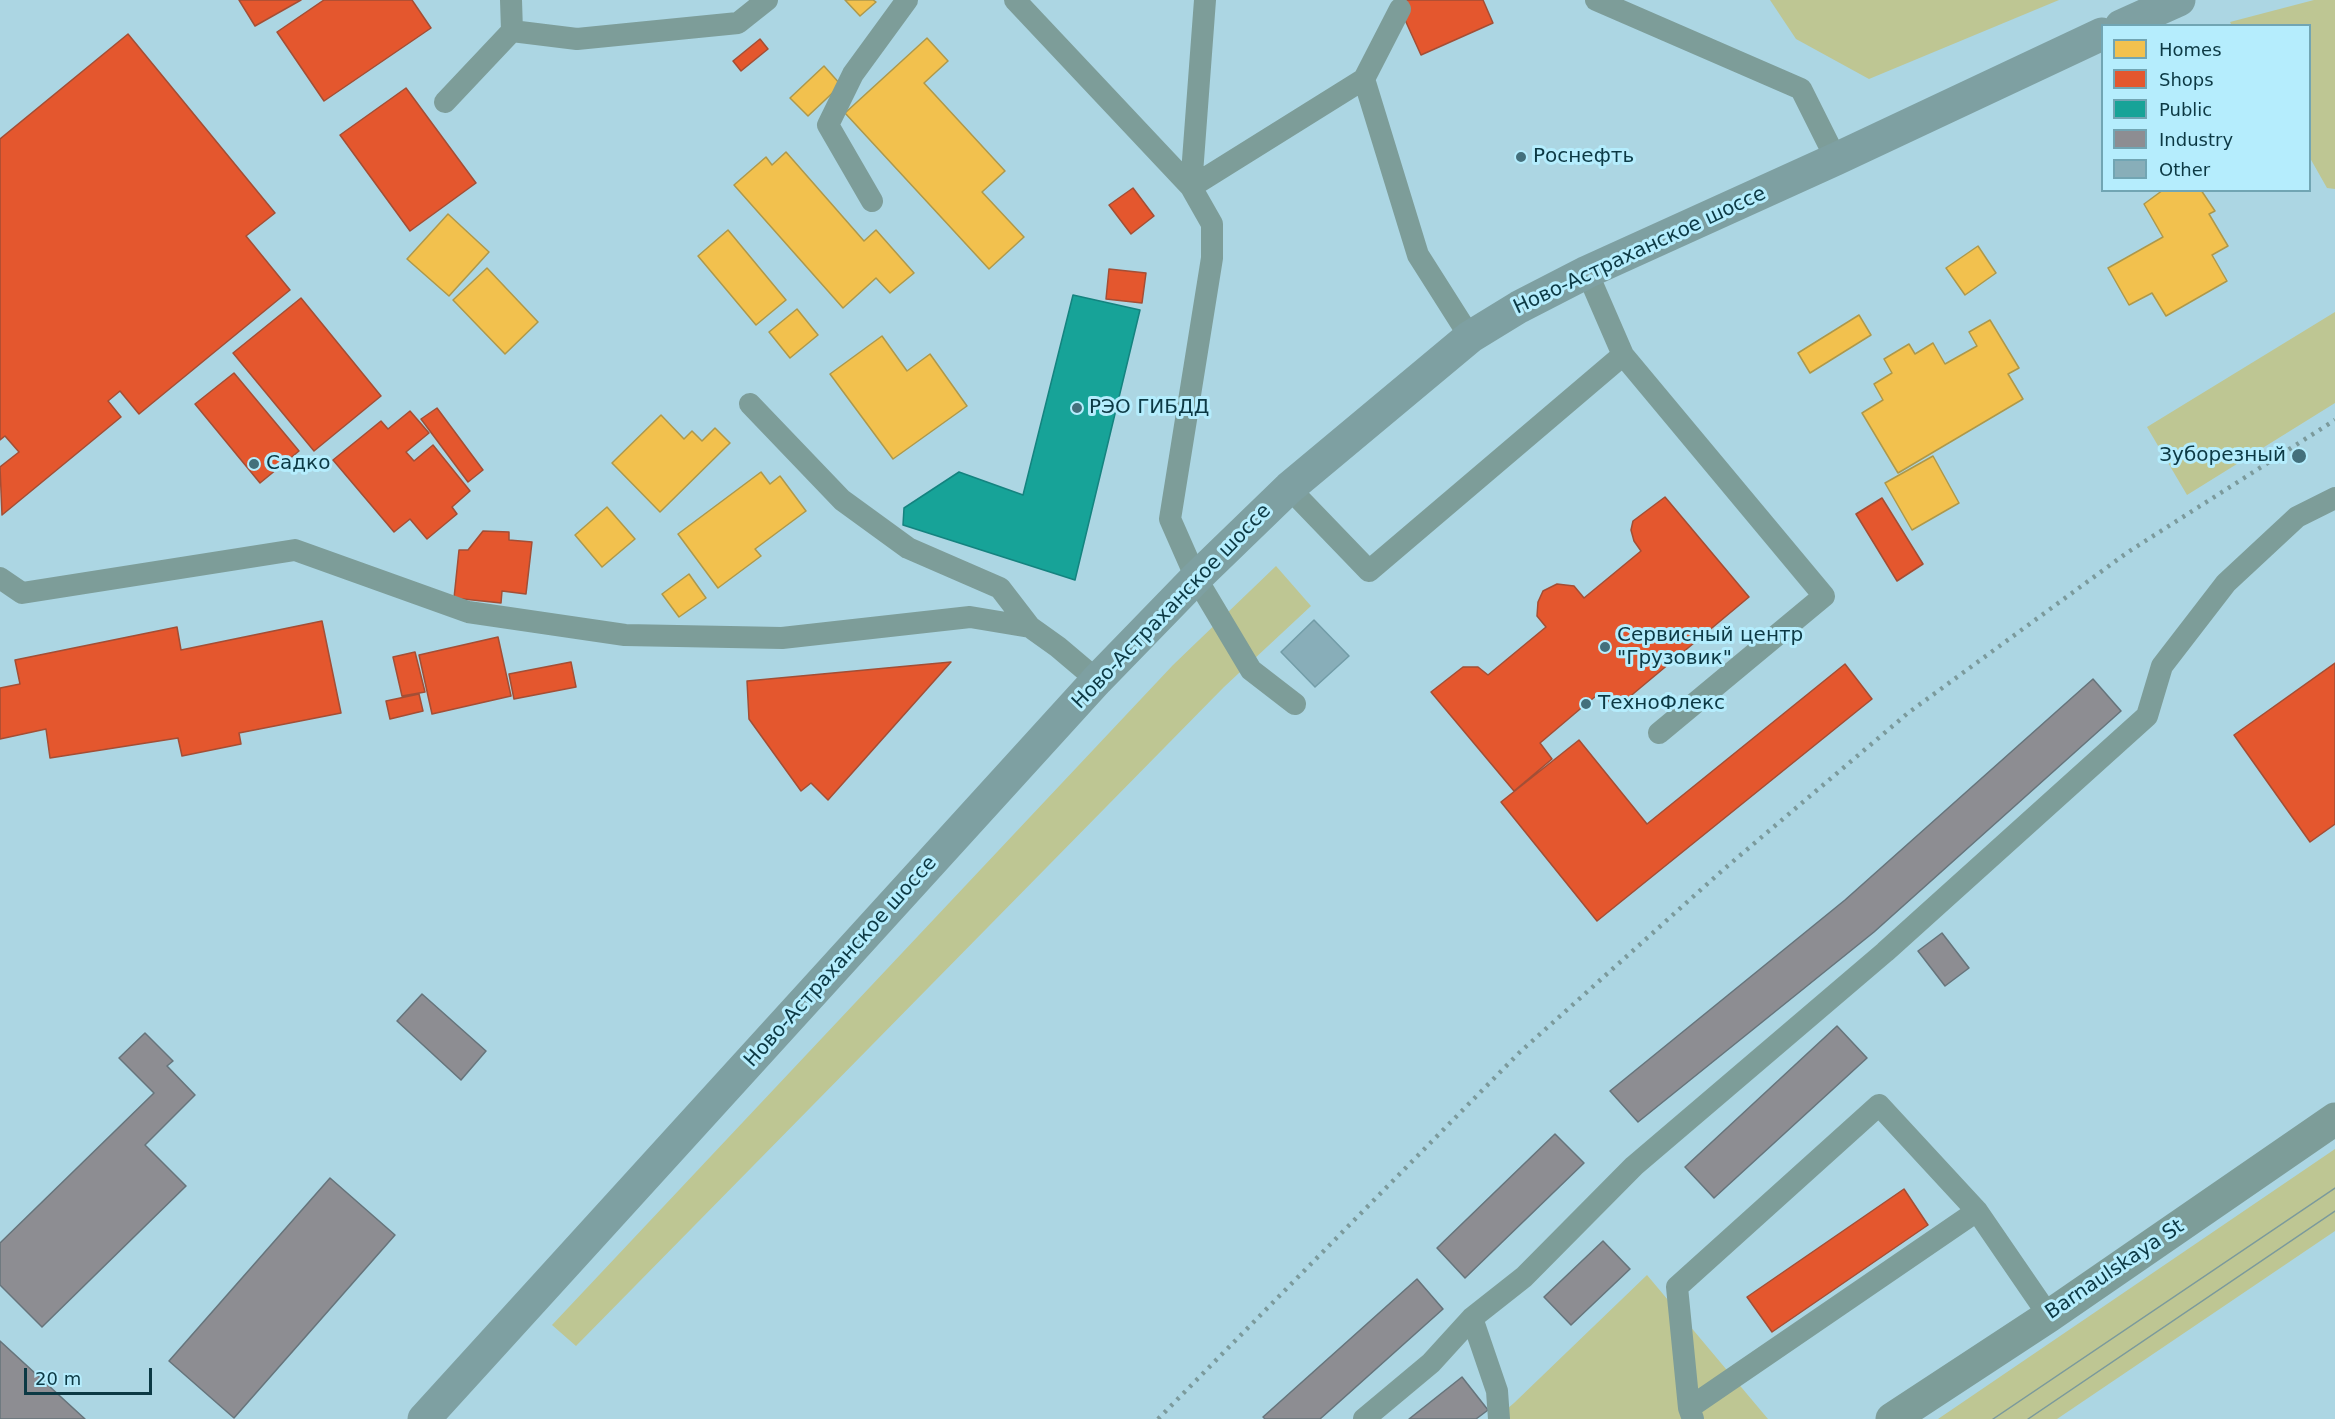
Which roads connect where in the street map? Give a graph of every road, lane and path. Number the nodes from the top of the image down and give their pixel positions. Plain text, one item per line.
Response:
1 (510, 0) edge
2 (767, 0) edge
3 (907, 0) edge
4 (1015, 0) edge
5 (1205, 0) edge
6 (1596, 0) edge
7 (2179, 0) edge
8 (1400, 9) dead end
9 (2125, 24) edge
10 (512, 31) junction
11 (2101, 35) edge
12 (1364, 78) junction
13 (445, 102) dead end
14 (1836, 159) junction
15 (1191, 187) junction
16 (872, 201) dead end
17 (1587, 272) junction
18 (1470, 337) junction
19 (1623, 355) junction
20 (750, 404) dead end
21 (1289, 488) junction
22 (2335, 498) edge
23 (0, 578) edge
24 (1196, 578) junction
25 (1030, 627) junction
26 (1097, 680) junction
27 (1294, 704) dead end
28 (1659, 734) dead end
29 (2335, 1119) edge
30 (1977, 1211) junction
31 (2049, 1316) junction
32 (1473, 1318) junction
33 (1691, 1414) edge
34 (424, 1419) edge
35 (1364, 1419) edge
36 (1499, 1419) edge
37 (1892, 1419) edge

1 - 10 lane
2 - 10 lane
3 - 16 lane
4 - 15 lane
5 - 15 lane
6 - 14 lane
7 - 9 main road
8 - 12 lane
10 - 13 lane
11 - 14 main road, Ново-Астраханское шоссе
12 - 15 lane
12 - 18 lane
14 - 17 main road, Ново-Астраханское шоссе
15 - 24 lane
17 - 18 main road, Ново-Астраханское шоссе
17 - 19 lane
18 - 21 main road, Ново-Астраханское шоссе
19 - 21 lane
19 - 28 lane
20 - 25 lane
21 - 24 main road, Ново-Астраханское шоссе
22 - 32 lane
23 - 25 lane
24 - 26 main road, Ново-Астраханское шоссе
24 - 27 lane
25 - 26 lane
26 - 34 main road, Ново-Астраханское шоссе
29 - 31 street, Barnaulskaya St
30 - 31 lane
30 - 33 lane
30 - 33 lane
31 - 37 street, Barnaulskaya St
32 - 35 lane
32 - 36 lane

